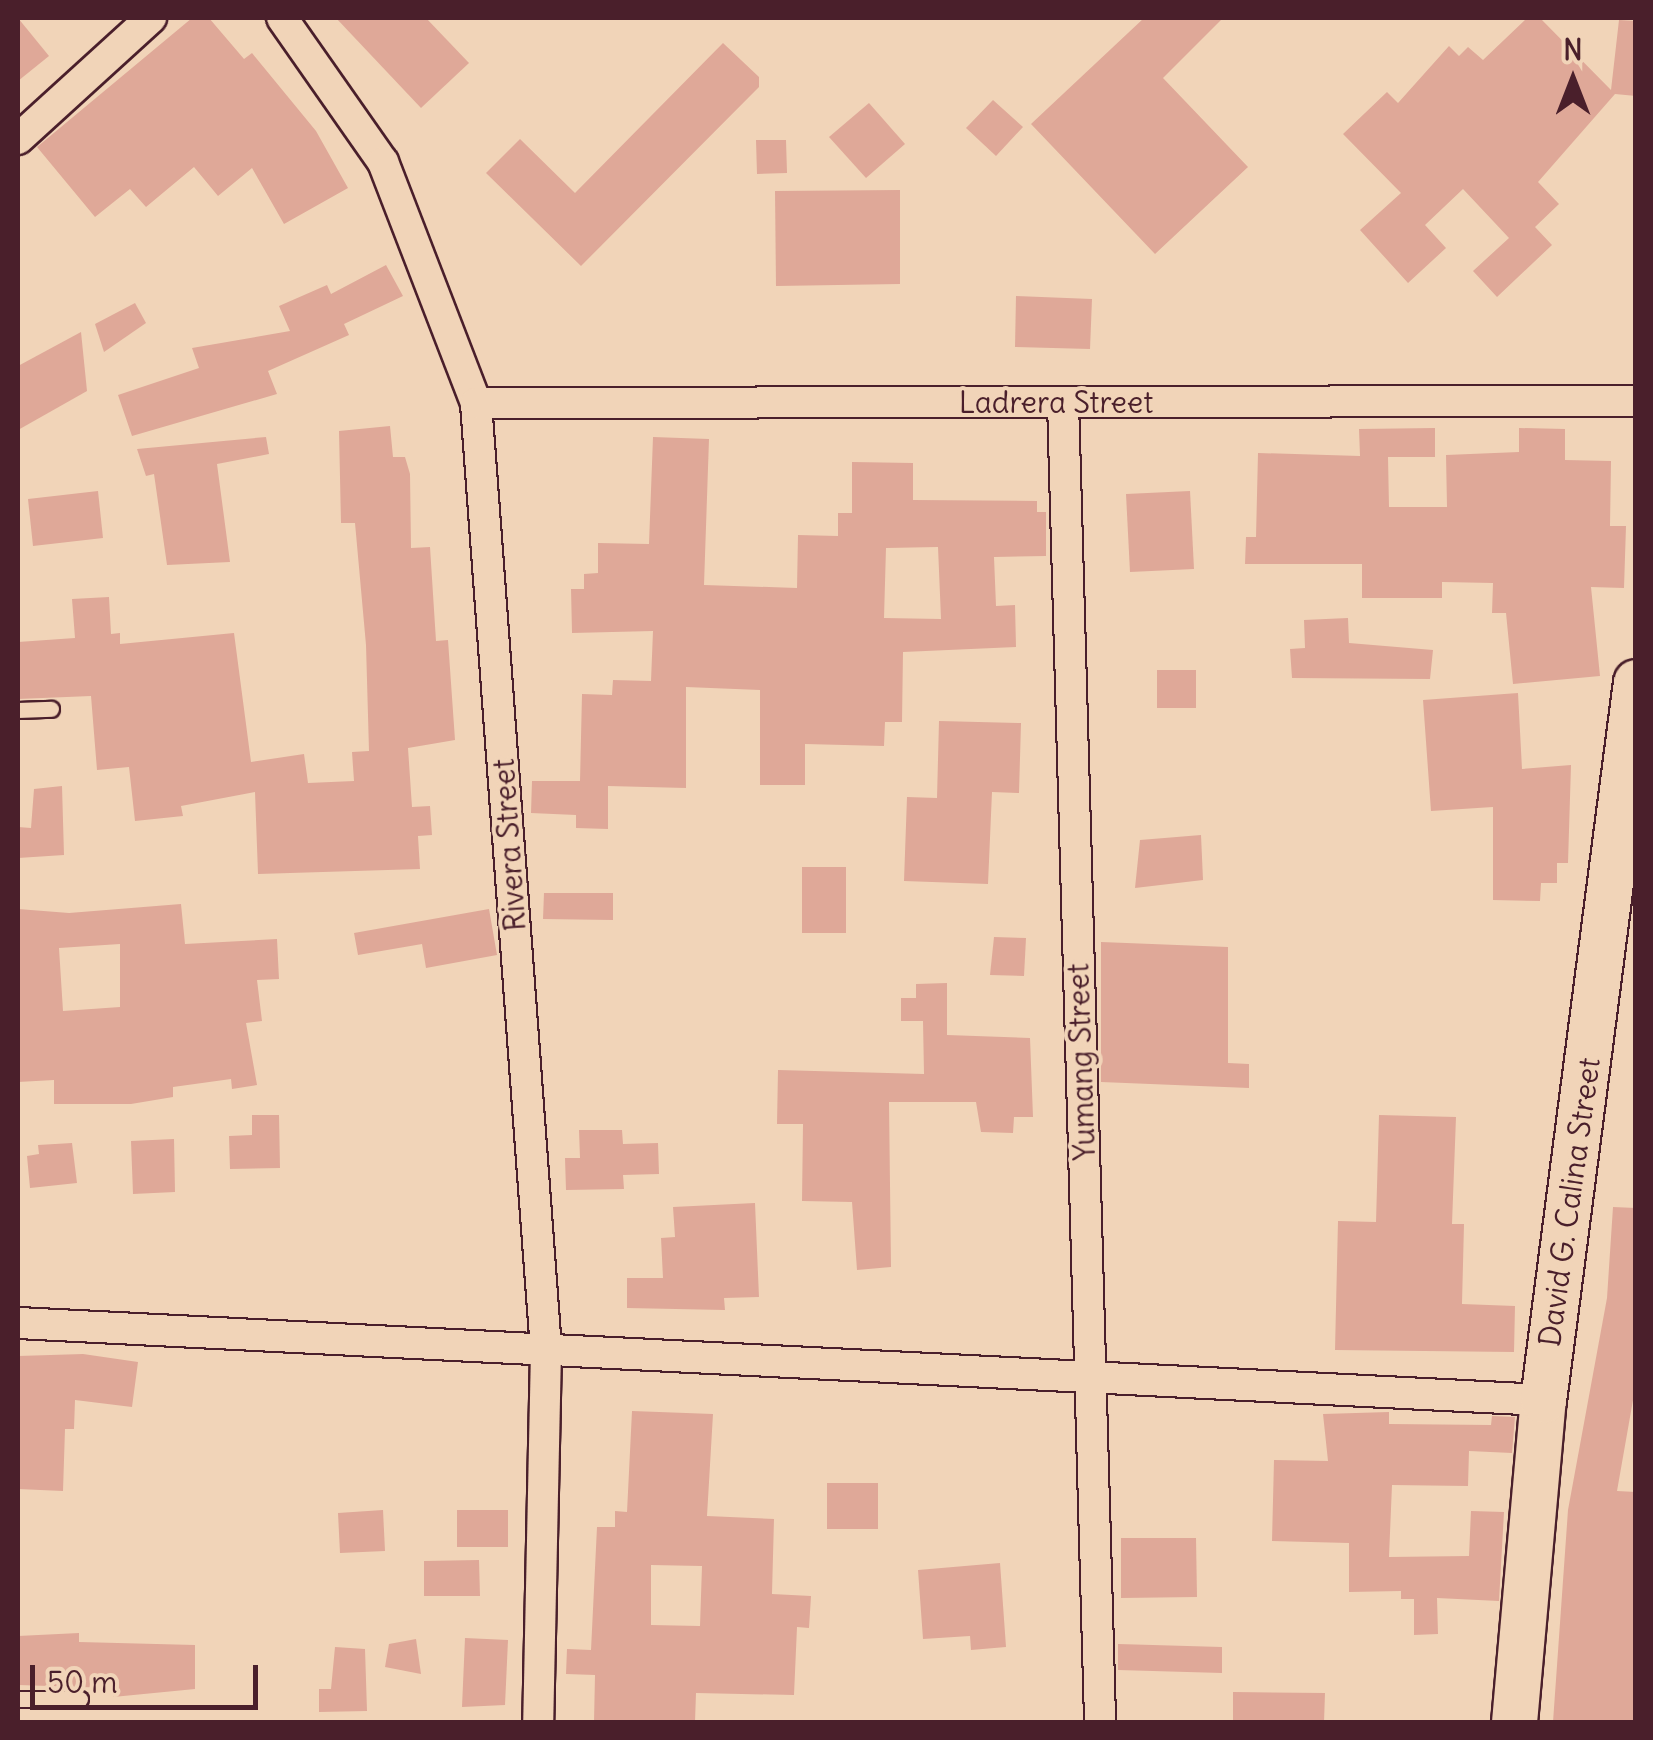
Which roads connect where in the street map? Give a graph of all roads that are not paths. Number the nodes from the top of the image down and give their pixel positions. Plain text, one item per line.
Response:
1 (152, 18) edge
2 (282, 18) edge
3 (18, 138) edge
4 (1636, 401) edge
5 (1063, 402) junction
6 (476, 403) junction
7 (1636, 682) edge
8 (51, 709) dead end
9 (18, 710) edge
10 (1624, 884) edge
11 (18, 1324) edge
12 (546, 1350) junction
13 (1090, 1378) junction
14 (1543, 1400) junction
15 (18, 1699) edge
16 (80, 1699) dead end
17 (538, 1722) edge
18 (1100, 1722) edge
19 (1514, 1722) edge

1 - 3 street
2 - 6 street, Rivera Street
4 - 5 street, Ladrera Street
5 - 6 street, Ladrera Street
5 - 13 street, Yumang Street
6 - 12 street, Rivera Street
7 - 10 street, David G. Calina Street
8 - 9 lane
10 - 14 street, David G. Calina Street
11 - 12 street
12 - 13 street
12 - 17 street, Rivera Street
13 - 14 street
13 - 18 street, Yumang Street
14 - 19 street, David G. Calina Street
15 - 16 lane

